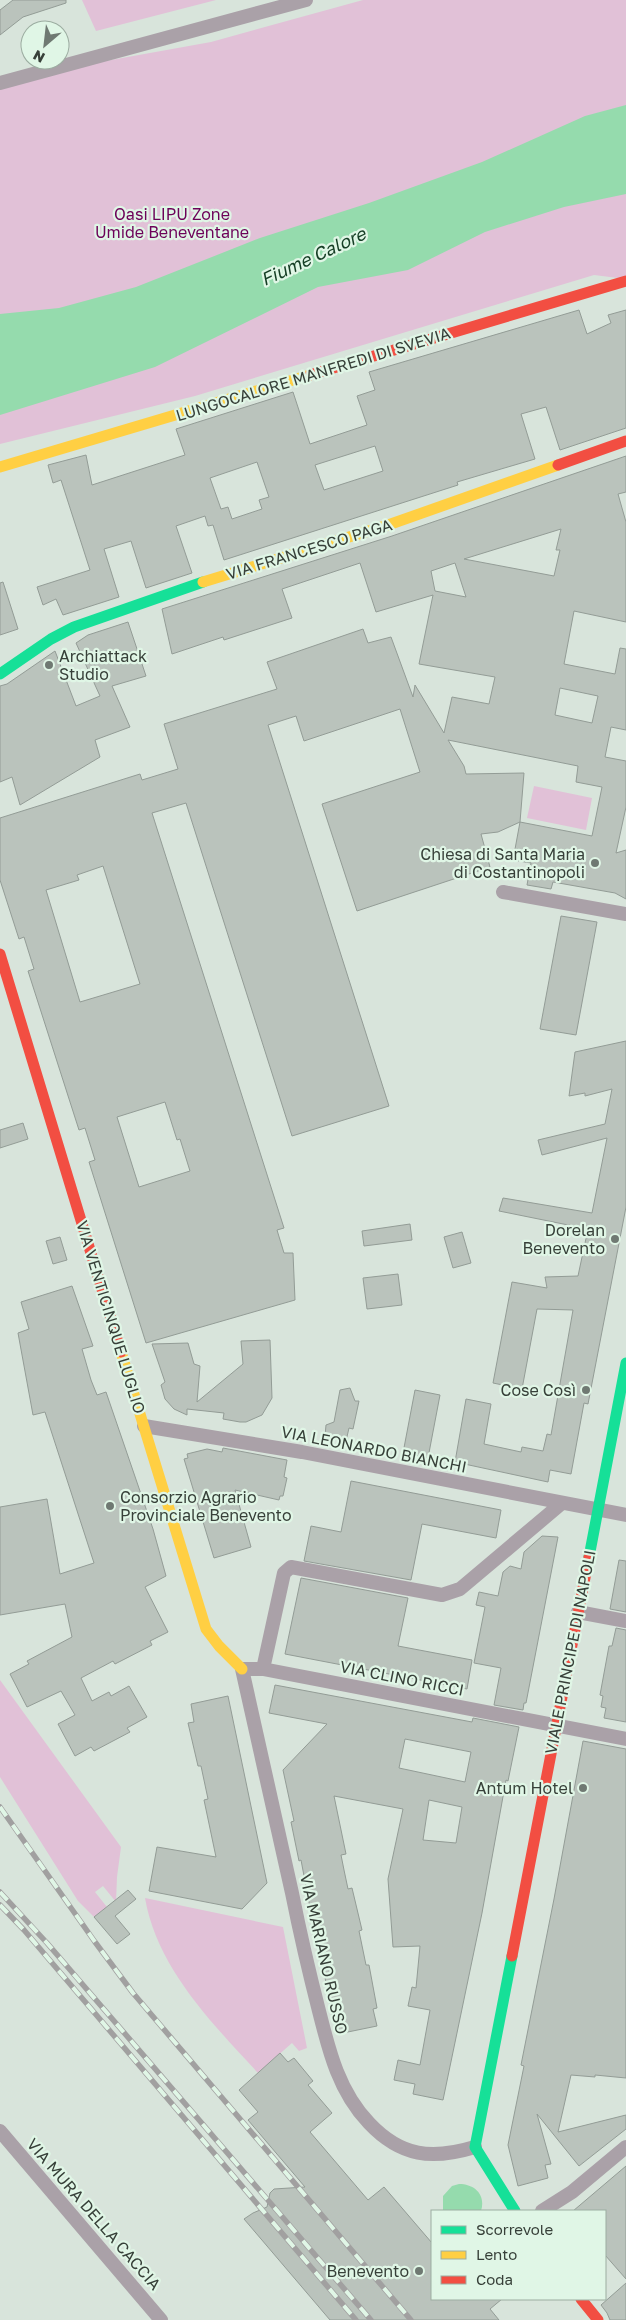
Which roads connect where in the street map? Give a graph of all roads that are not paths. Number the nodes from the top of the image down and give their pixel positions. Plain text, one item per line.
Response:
1 (306, 0) edge
2 (0, 83) edge
3 (626, 281) edge
4 (626, 441) edge
5 (0, 467) edge
6 (0, 674) edge
7 (503, 892) dead end
8 (626, 914) edge
9 (0, 954) edge
10 (626, 1363) edge
11 (623, 1397) edge
12 (144, 1426) junction
13 (562, 1503) junction
14 (598, 1509) junction
15 (626, 1515) edge
16 (578, 1612) junction
17 (626, 1621) edge
18 (242, 1668) junction
19 (263, 1669) junction
20 (556, 1725) junction
21 (626, 1738) edge
22 (0, 2131) edge
23 (475, 2146) junction
24 (626, 2147) edge
25 (514, 2210) edge
26 (544, 2210) edge
27 (583, 2300) edge
28 (161, 2320) edge
29 (598, 2320) edge

1 - 2 street
3 - 5 street, LUNGOCALORE MANFREDI DI SVEVIA
4 - 6 street, VIA FRANCESCO PAGA
7 - 8 street
9 - 12 street, VIA VENTICINQUE LUGLIO
10 - 11 street, VIALE PRINCIPE DI NAPOLI
11 - 14 street, VIALE PRINCIPE DI NAPOLI
12 - 13 street, VIA LEONARDO BIANCHI
12 - 18 street, VIA VENTICINQUE LUGLIO
13 - 14 street, VIA LEONARDO BIANCHI
13 - 19 street
14 - 15 street, VIA LEONARDO BIANCHI
14 - 16 street, VIALE PRINCIPE DI NAPOLI
16 - 17 street
16 - 20 street, VIALE PRINCIPE DI NAPOLI
18 - 19 street, VIA CLINO RICCI
18 - 23 street, VIA MARIANO RUSSO
19 - 20 street, VIA CLINO RICCI
20 - 21 street, VIA CLINO RICCI
20 - 23 street, VIALE PRINCIPE DI NAPOLI
22 - 28 street, VIA MURA DELLA CACCIA
23 - 25 street
24 - 26 street
27 - 29 street

